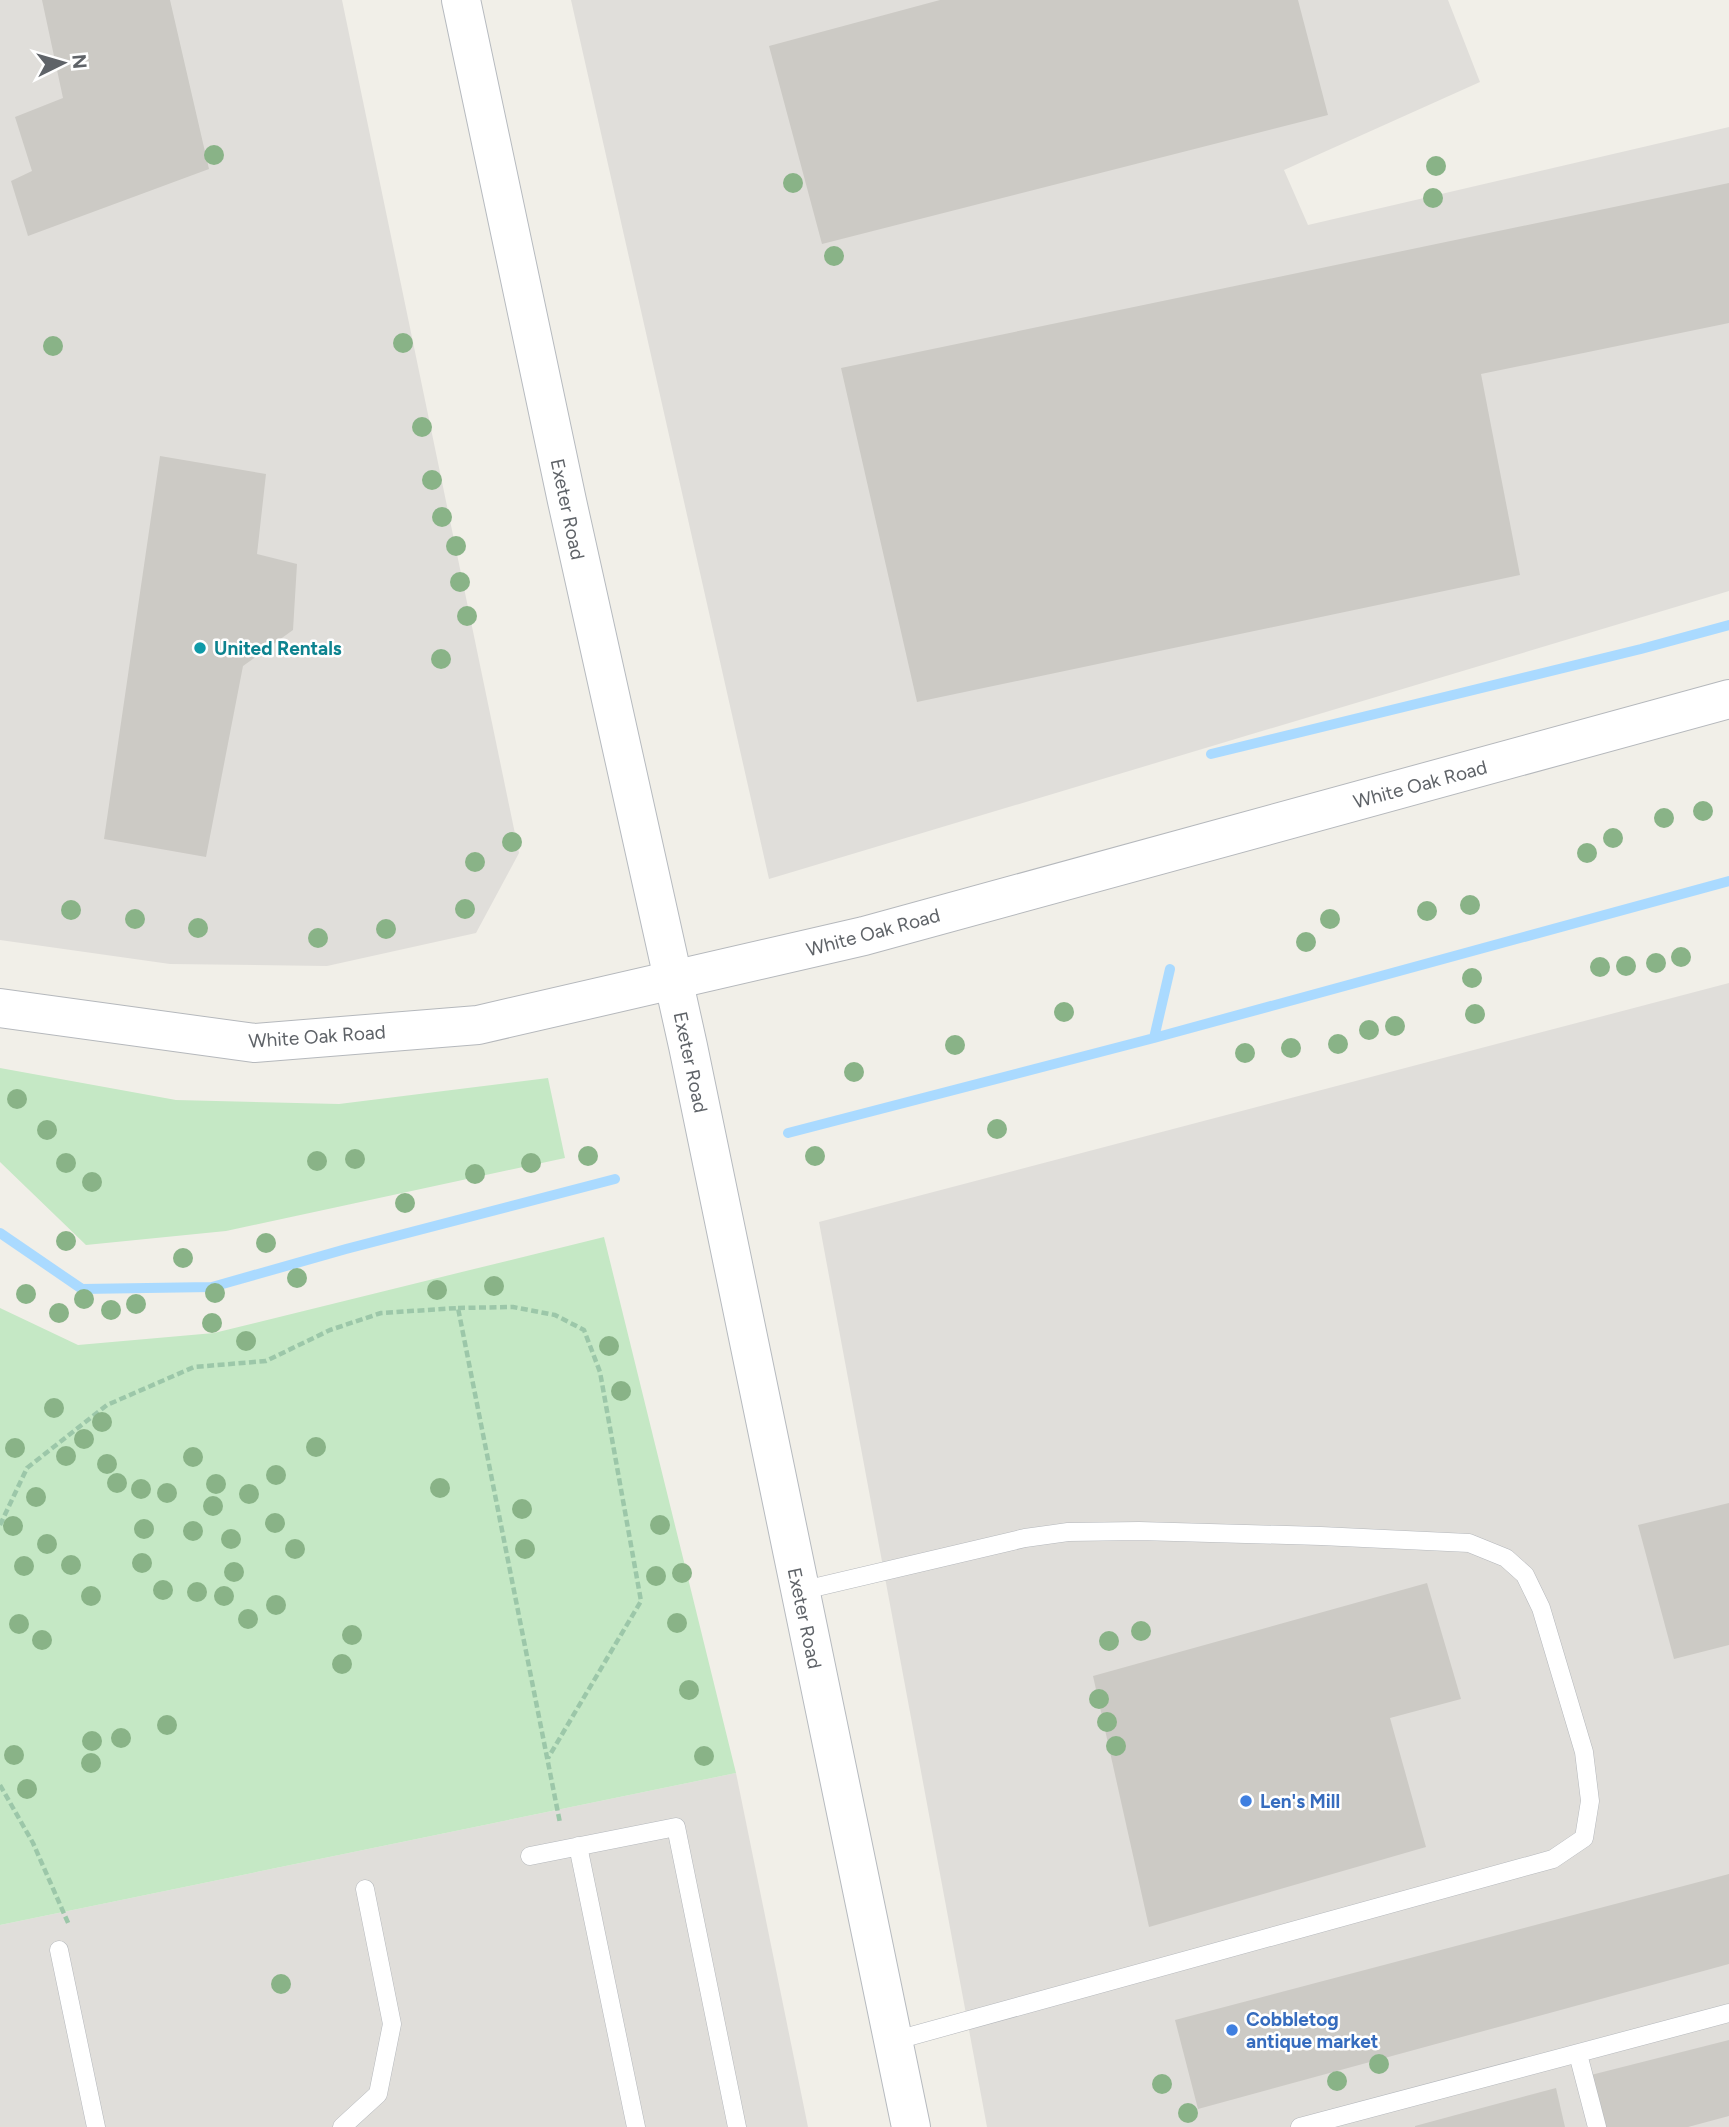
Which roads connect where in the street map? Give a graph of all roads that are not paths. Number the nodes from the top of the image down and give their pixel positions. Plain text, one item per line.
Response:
1 (461, 0) edge
2 (1729, 699) edge
3 (674, 981) junction
4 (0, 1007) edge
5 (800, 1591) junction
6 (578, 1846) junction
7 (530, 1856) dead end
8 (365, 1889) dead end
9 (59, 1950) dead end
10 (1729, 2013) edge
11 (893, 2041) junction
12 (1578, 2053) junction
13 (96, 2127) edge
14 (342, 2127) edge
15 (636, 2127) edge
16 (737, 2127) edge
17 (911, 2127) edge
18 (1300, 2127) edge
19 (1597, 2127) edge

1 - 3 main road, Exeter Road
2 - 3 main road, White Oak Road
3 - 4 main road, White Oak Road
3 - 5 main road, Exeter Road
5 - 11 main road, Exeter Road
5 - 11 lane
6 - 7 lane
6 - 15 lane
6 - 16 lane
8 - 14 lane
9 - 13 lane
10 - 12 lane
11 - 17 main road, Exeter Road
12 - 18 lane
12 - 19 lane

